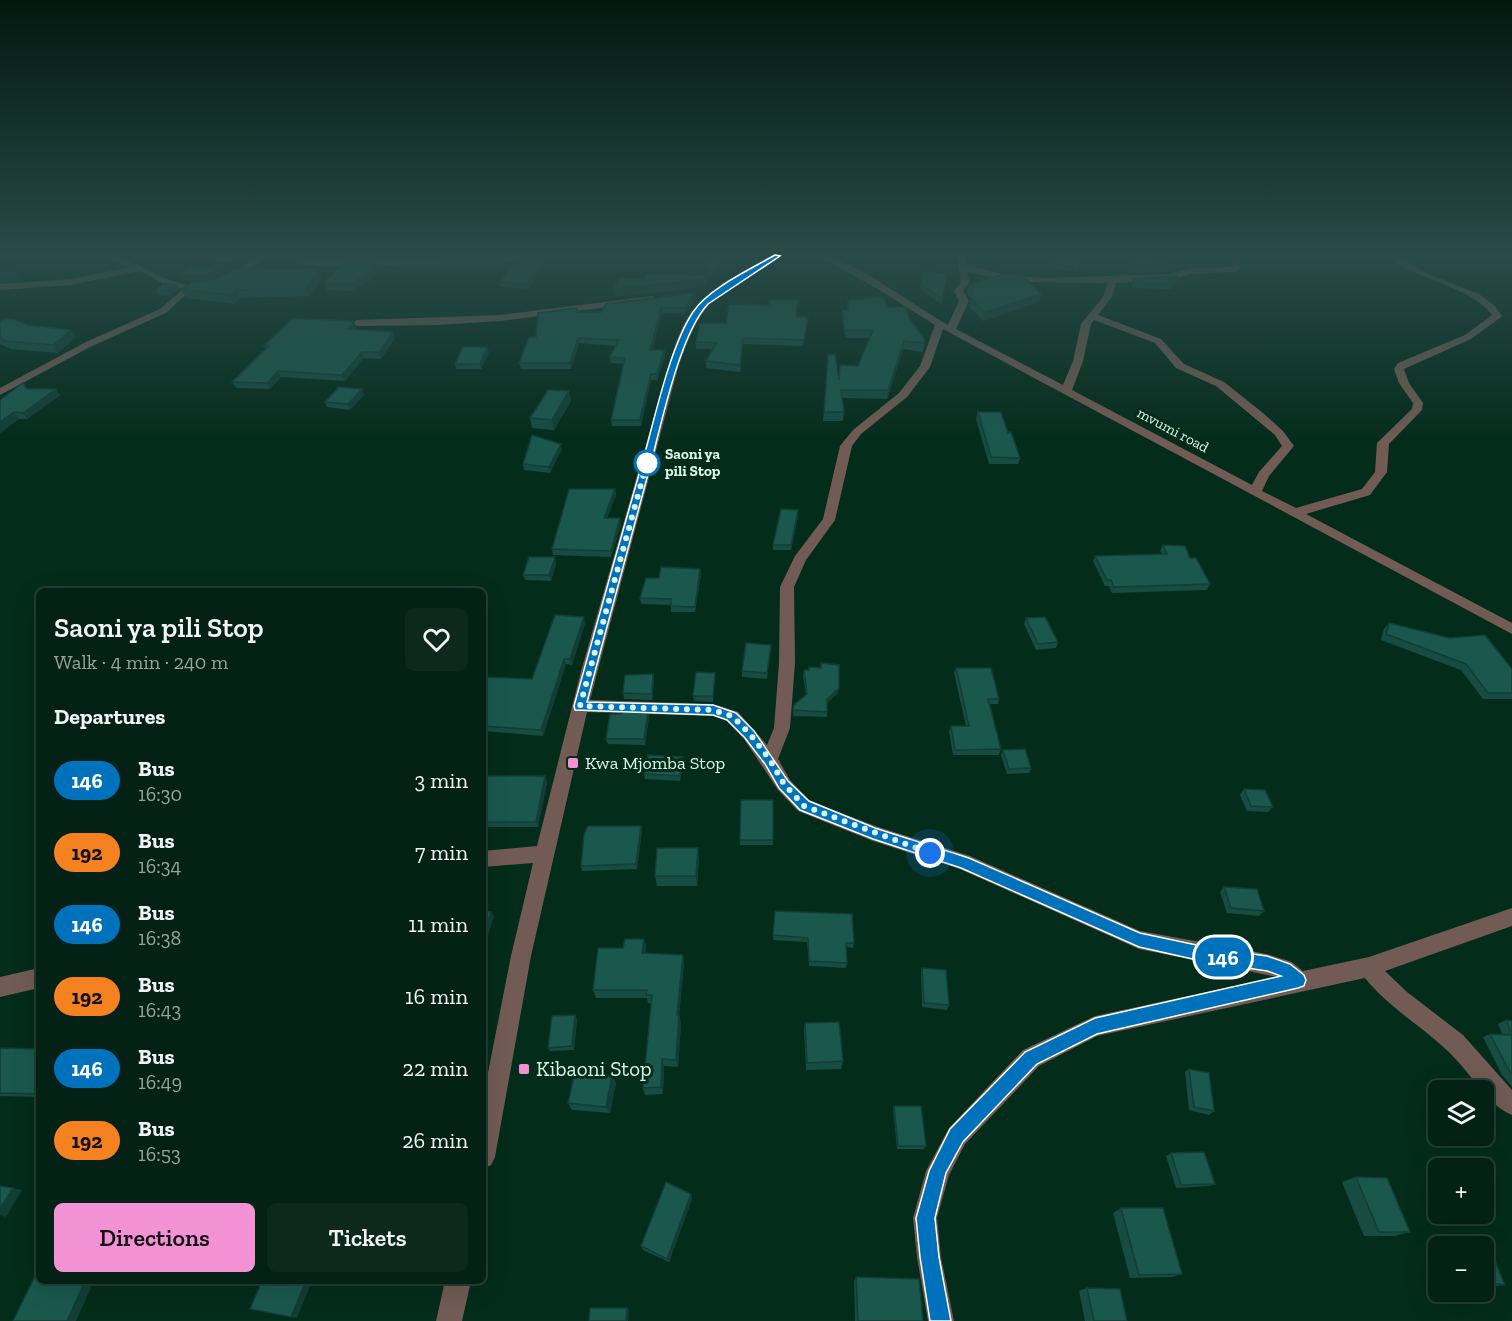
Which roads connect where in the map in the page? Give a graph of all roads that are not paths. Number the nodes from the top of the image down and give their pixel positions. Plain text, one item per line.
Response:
1 (148, 318) edge
2 (502, 318) edge
3 (694, 318) edge
4 (932, 318) edge
5 (952, 318) edge
6 (1090, 318) edge
7 (1098, 318) edge
8 (1495, 318) edge
9 (357, 323) dead end
10 (946, 326) junction
11 (1066, 390) junction
12 (0, 392) edge
13 (1256, 491) junction
14 (1297, 512) junction
15 (1512, 629) edge
16 (580, 706) junction
17 (770, 760) junction
18 (545, 854) junction
19 (486, 859) edge
20 (1512, 916) edge
21 (1369, 967) junction
22 (36, 979) edge
23 (1298, 980) junction
24 (0, 987) edge
25 (1512, 1104) edge
26 (486, 1141) edge
27 (457, 1284) edge
28 (449, 1321) edge
29 (940, 1321) edge

1 - 12 street
2 - 9 street
3 - 16 street
4 - 10 street, mvumi road
5 - 10 street
6 - 11 street
7 - 13 street
8 - 14 street
10 - 11 street, mvumi road
10 - 17 street
11 - 13 street, mvumi road
13 - 14 street, mvumi road
14 - 15 street, mvumi road
16 - 17 street
16 - 18 street
17 - 23 street
18 - 19 street
18 - 26 street
20 - 21 street
21 - 23 street
21 - 25 street
22 - 24 street
23 - 29 street
27 - 28 street

